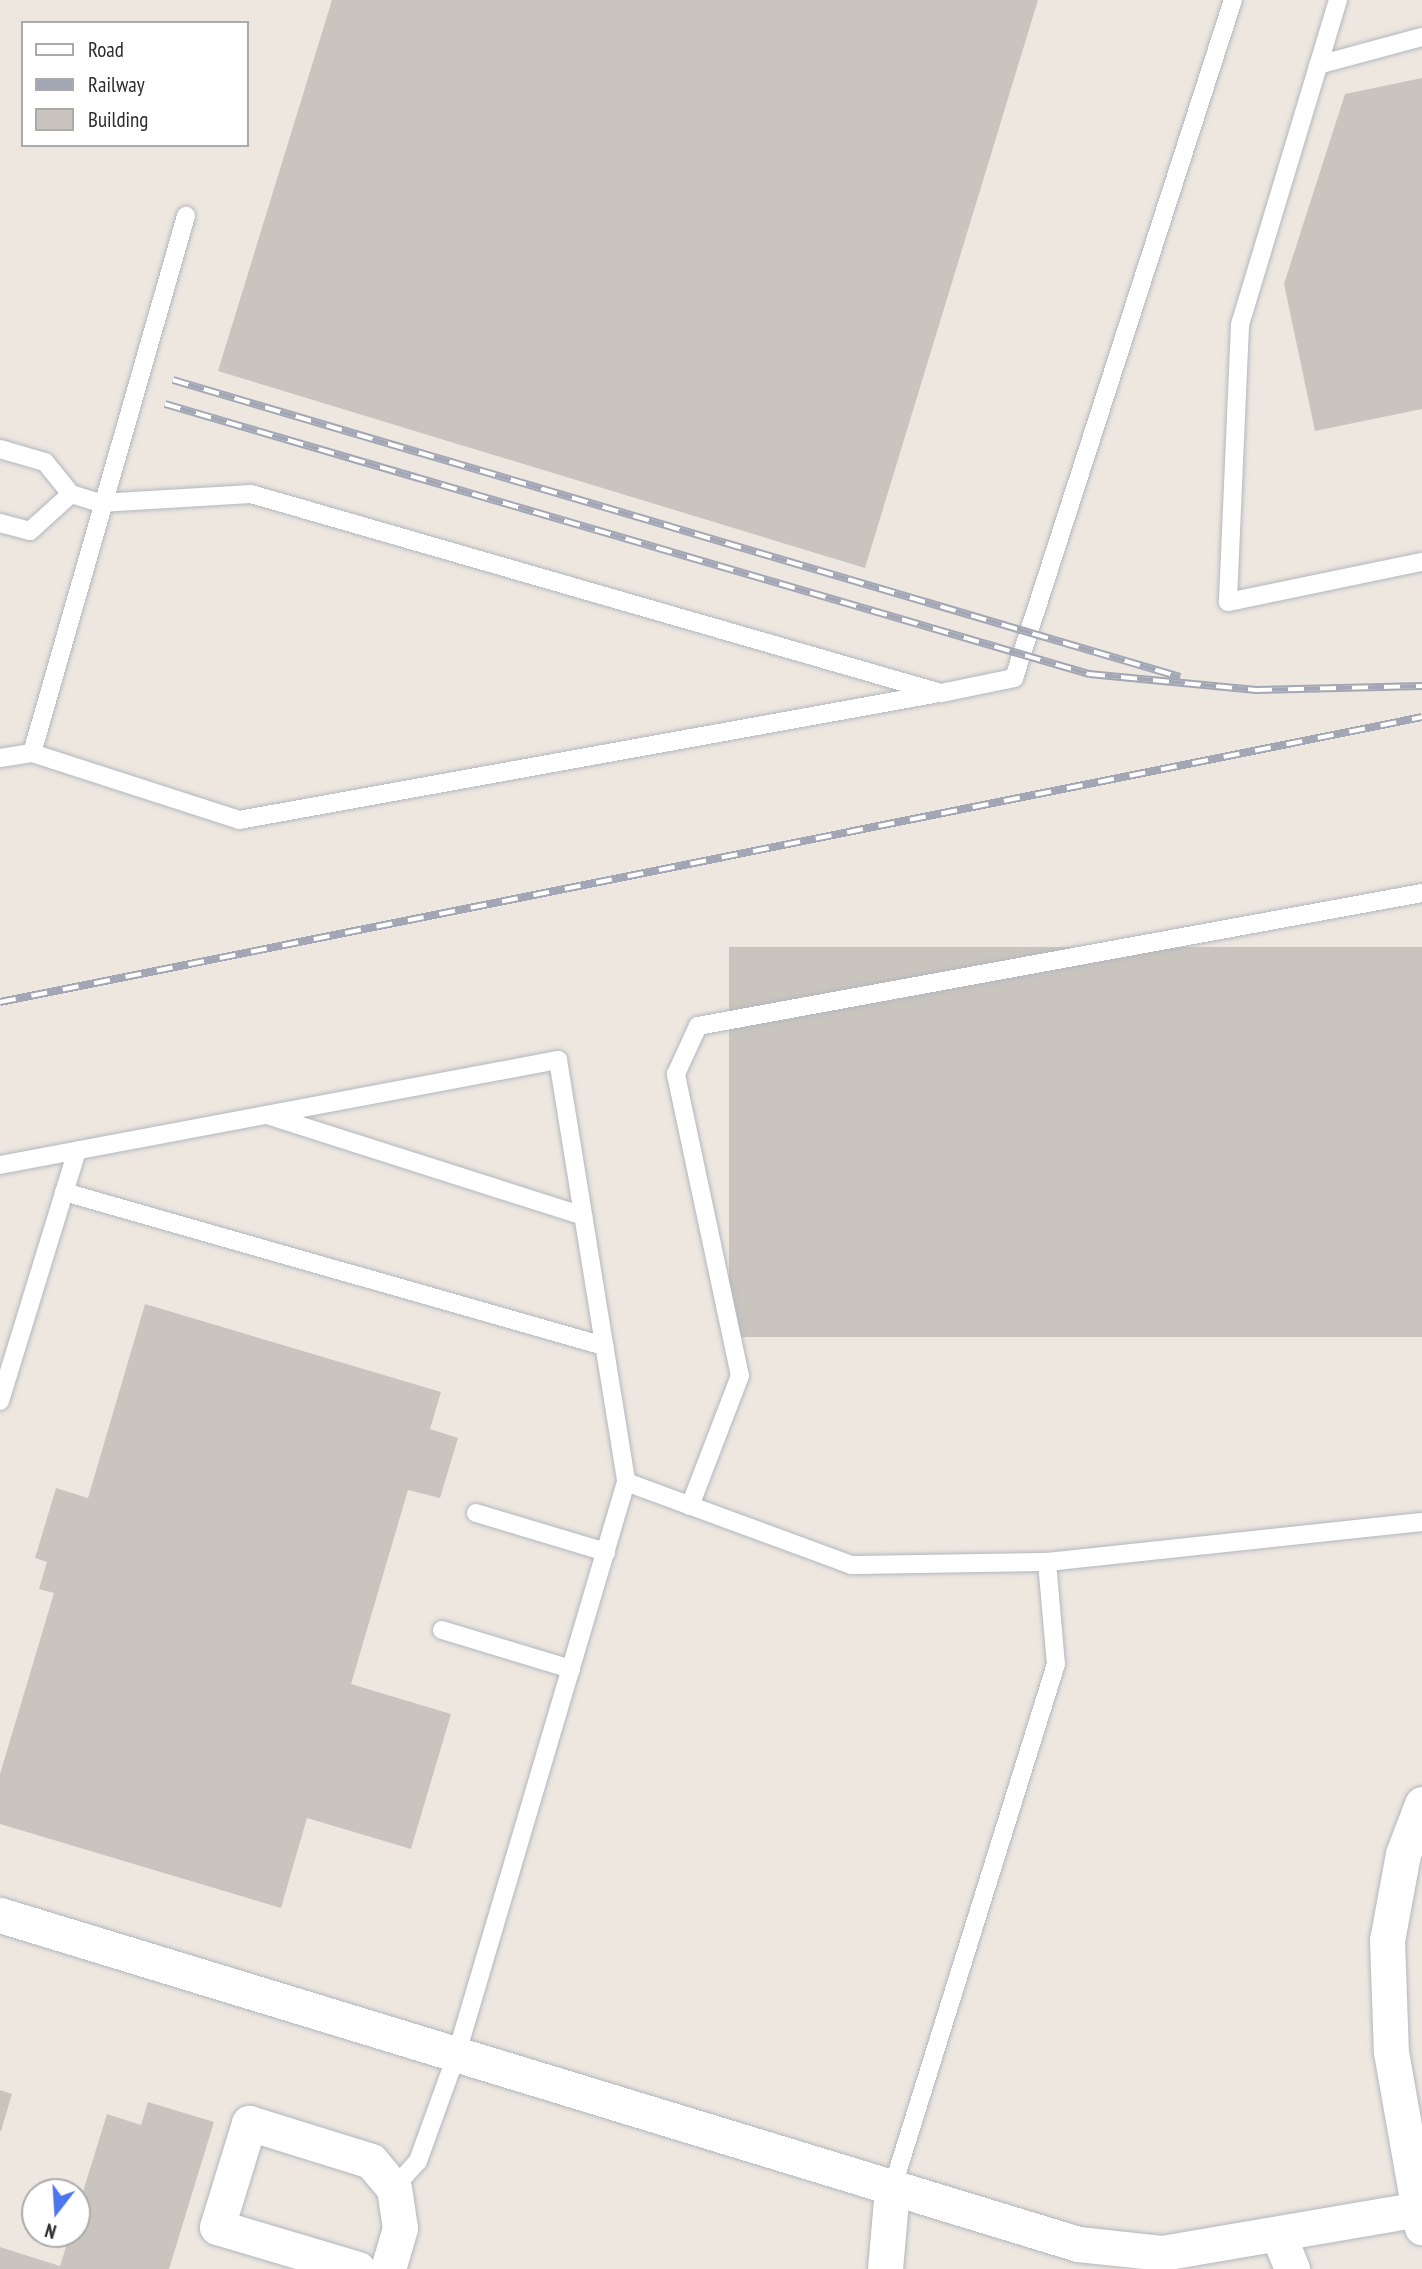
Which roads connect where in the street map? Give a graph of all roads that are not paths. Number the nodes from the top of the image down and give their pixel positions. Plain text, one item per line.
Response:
1 (1233, 0) edge
2 (1338, 0) edge
3 (1422, 37) edge
4 (1318, 65) junction
5 (186, 216) dead end
6 (0, 449) edge
7 (71, 494) junction
8 (100, 503) junction
9 (0, 523) edge
10 (1422, 562) edge
11 (941, 693) junction
12 (32, 753) junction
13 (0, 758) edge
14 (1422, 893) edge
15 (266, 1115) junction
16 (76, 1151) junction
17 (0, 1165) edge
18 (64, 1192) junction
19 (583, 1216) junction
20 (604, 1346) junction
21 (0, 1401) edge
22 (626, 1482) junction
23 (690, 1506) junction
24 (476, 1513) dead end
25 (1422, 1522) edge
26 (606, 1552) junction
27 (1047, 1562) junction
28 (442, 1630) dead end
29 (571, 1669) junction
30 (1422, 1804) edge
31 (0, 1915) edge
32 (456, 2056) junction
33 (394, 2188) junction
34 (892, 2189) junction
35 (1420, 2218) edge
36 (1278, 2234) junction
37 (358, 2269) edge
38 (388, 2269) edge
39 (885, 2269) edge
40 (1292, 2269) edge

1 - 11 lane
2 - 4 lane
3 - 4 lane
4 - 10 lane
5 - 8 lane
6 - 7 lane
7 - 8 lane
7 - 9 lane
8 - 11 lane
8 - 12 lane
11 - 12 lane
12 - 13 lane
14 - 23 lane
15 - 16 lane
15 - 19 lane
15 - 19 lane
16 - 17 lane
16 - 18 lane
18 - 20 lane
18 - 21 lane
19 - 20 lane
20 - 22 lane
22 - 23 lane
22 - 26 lane
23 - 27 lane
24 - 26 lane
25 - 27 lane
26 - 29 lane
27 - 34 lane
28 - 29 lane
29 - 32 lane
30 - 35 street
31 - 32 street
32 - 33 lane
32 - 34 street
33 - 37 street
33 - 38 street
34 - 36 street
34 - 39 street
35 - 36 street
36 - 40 street

